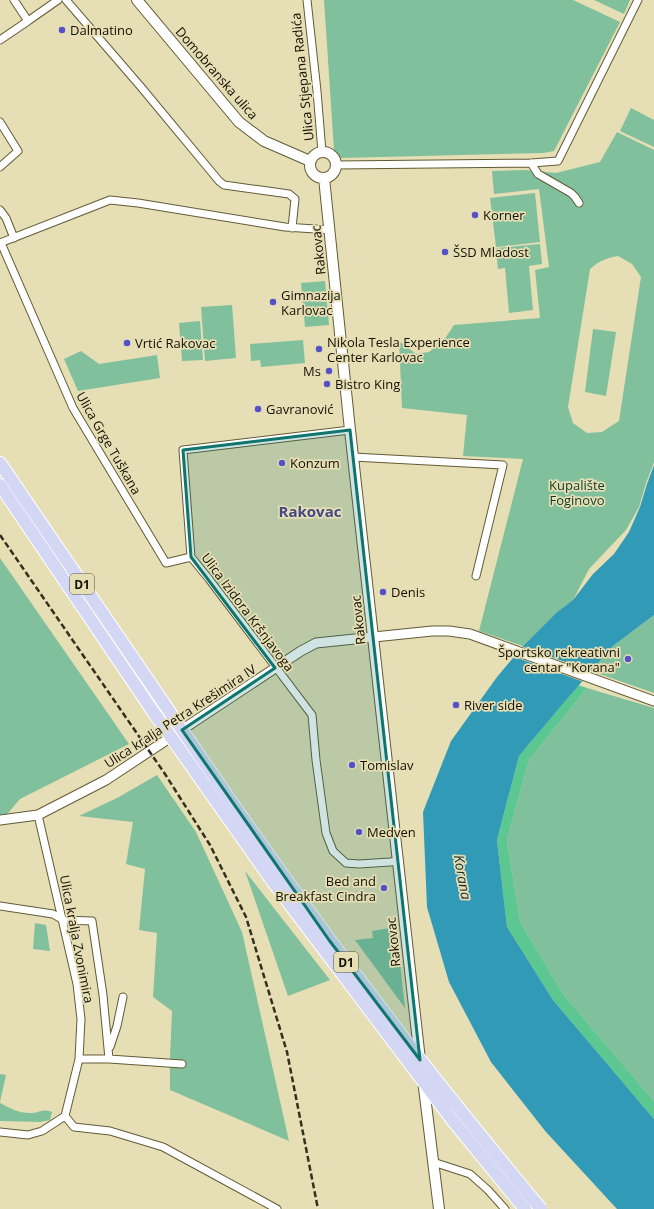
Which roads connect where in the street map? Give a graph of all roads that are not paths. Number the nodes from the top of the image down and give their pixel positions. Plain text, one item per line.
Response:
1 (14, 0) edge
2 (58, 0) edge
3 (66, 0) edge
4 (137, 0) edge
5 (307, 0) edge
6 (638, 0) edge
7 (28, 21) junction
8 (0, 40) edge
9 (0, 122) edge
10 (322, 152) junction
11 (310, 161) junction
12 (531, 163) junction
13 (336, 165) junction
14 (0, 167) edge
15 (324, 178) junction
16 (579, 203) dead end
17 (0, 210) edge
18 (292, 228) junction
19 (330, 230) junction
20 (14, 238) junction
21 (1, 243) edge
22 (350, 430) junction
23 (353, 457) junction
24 (0, 463) edge
25 (0, 485) edge
26 (191, 557) junction
27 (476, 576) dead end
28 (374, 637) junction
29 (275, 668) junction
30 (654, 700) edge
31 (38, 815) junction
32 (0, 820) edge
33 (399, 861) junction
34 (0, 906) edge
35 (63, 920) junction
36 (123, 996) dead end
37 (108, 1051) junction
38 (78, 1058) junction
39 (109, 1059) junction
40 (182, 1064) dead end
41 (65, 1116) junction
42 (0, 1132) edge
43 (433, 1162) junction
44 (276, 1209) edge
45 (439, 1209) edge
46 (505, 1209) edge
47 (525, 1209) edge
48 (541, 1209) edge

1 - 7 street
2 - 7 street
3 - 18 street
4 - 11 main road, Domobranska ulica
5 - 10 street, Ulica Stjepana Radića
6 - 12 street
7 - 8 street
9 - 14 street
10 - 11 main road
10 - 13 main road
11 - 15 main road
12 - 13 street
12 - 16 street
13 - 15 main road
15 - 19 main road, Rakovac
17 - 20 street
18 - 19 street, Ulica Grge Tuškana
18 - 20 street, Ulica Grge Tuškana
19 - 22 main road, Rakovac
20 - 21 street, Ulica Grge Tuškana
21 - 26 street, Ulica Grge Tuškana
22 - 23 main road, Rakovac
22 - 26 street, Ulica Izidora Kršnjavoga
23 - 27 street
23 - 28 main road, Rakovac
24 - 48 highway, D1, bridge
25 - 47 highway, D1, bridge
26 - 29 street, Ulica Izidora Kršnjavoga
28 - 29 street, Ulica kralja Petra Krešimira IV
28 - 30 street, Ulica kralja Petra Krešimira IV
28 - 33 main road, Rakovac
29 - 31 street, Ulica kralja Petra Krešimira IV
29 - 33 street, Ulica Izidora Kršnjavoga
31 - 32 street, Ulica kralja Petra Krešimira IV
31 - 35 street, Ulica kralja Zvonimira
33 - 43 main road, Rakovac
34 - 35 street
35 - 37 street
35 - 38 street, Ulica kralja Zvonimira
36 - 37 street
37 - 39 street
38 - 39 street
38 - 41 street, Ulica kralja Zvonimira
39 - 40 street
41 - 42 street
41 - 44 street
43 - 45 main road, Rakovac
43 - 46 street

